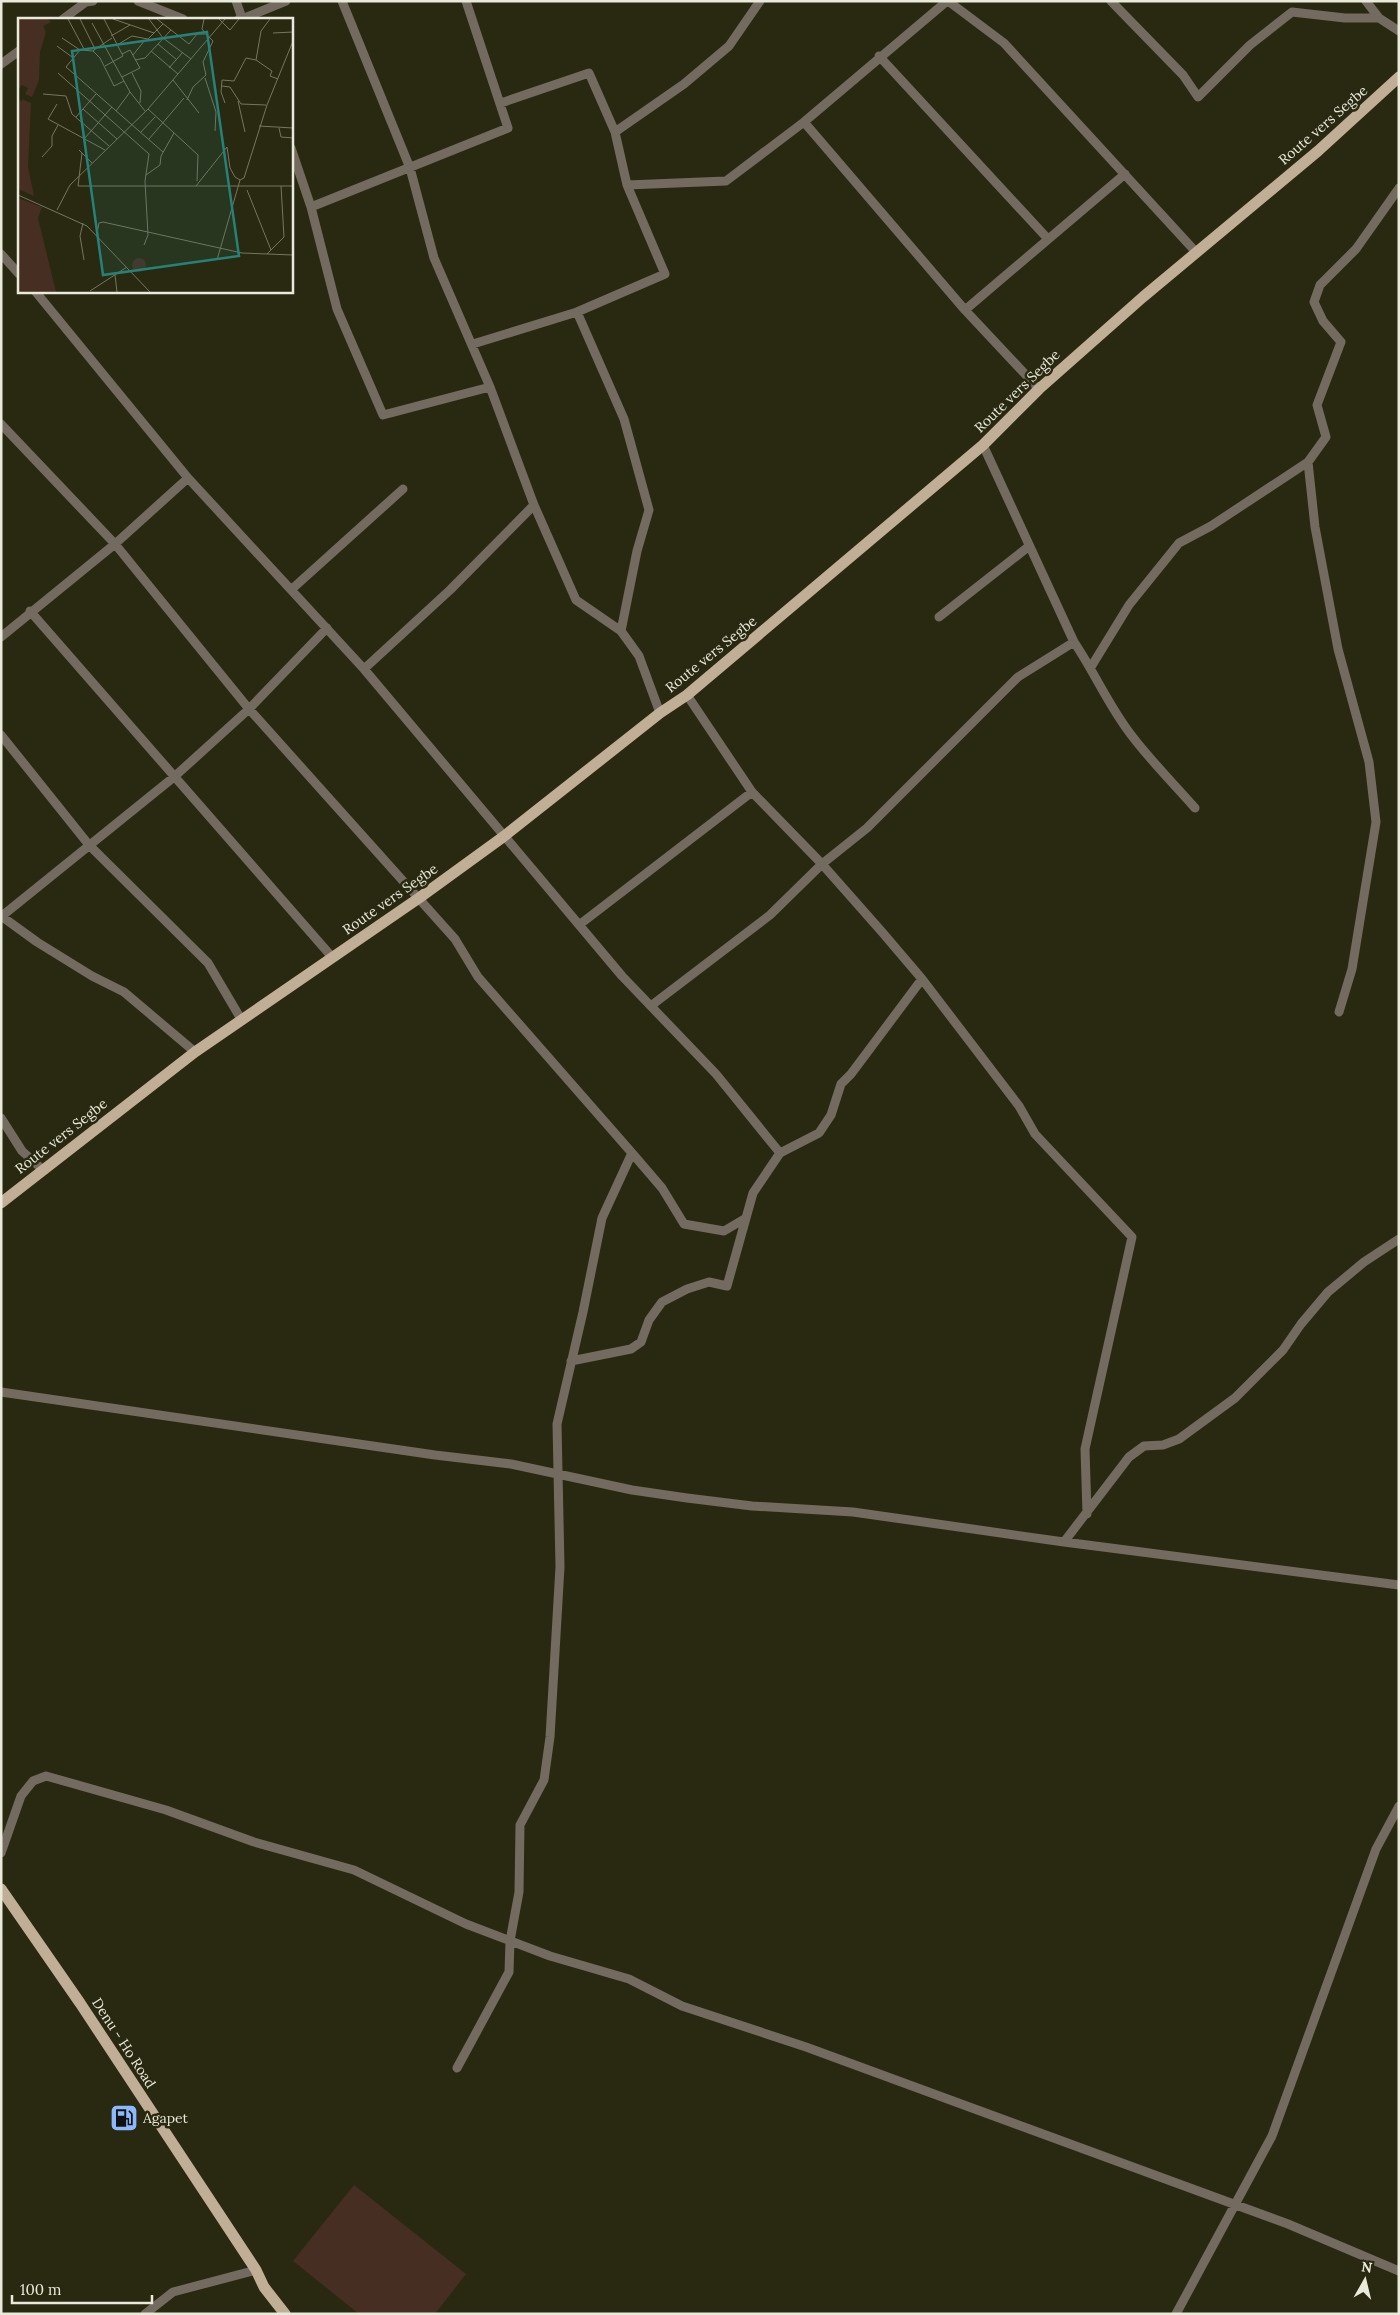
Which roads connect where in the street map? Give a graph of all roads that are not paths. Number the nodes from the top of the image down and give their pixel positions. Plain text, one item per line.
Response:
1 (138, 1) edge
2 (236, 1) edge
3 (286, 1) edge
4 (342, 1) edge
5 (760, 1) edge
6 (947, 1) edge
7 (1111, 1) edge
8 (1366, 1) edge
9 (88, 2) edge
10 (469, 2) edge
11 (64, 18) edge
12 (180, 18) edge
13 (242, 18) edge
14 (244, 18) edge
15 (1379, 18) junction
16 (1399, 31) edge
17 (18, 52) edge
18 (879, 56) junction
19 (1, 64) edge
20 (1399, 77) edge
21 (501, 103) junction
22 (804, 122) junction
23 (615, 132) junction
24 (292, 151) edge
25 (410, 168) junction
26 (1125, 174) junction
27 (627, 185) junction
28 (1399, 188) edge
29 (311, 207) junction
30 (1048, 239) junction
31 (1195, 251) junction
32 (1, 254) edge
33 (18, 273) edge
34 (35, 292) edge
35 (965, 310) junction
36 (577, 312) junction
37 (473, 344) junction
38 (490, 387) junction
39 (1039, 389) junction
40 (1, 424) edge
41 (983, 445) junction
42 (1308, 462) junction
43 (188, 478) junction
44 (403, 489) dead end
45 (534, 505) junction
46 (115, 544) junction
47 (1028, 546) junction
48 (292, 589) junction
49 (30, 611) junction
50 (939, 617) dead end
51 (327, 628) junction
52 (622, 630) junction
53 (1, 637) edge
54 (1074, 642) junction
55 (1092, 667) junction
56 (364, 669) junction
57 (687, 695) junction
58 (249, 709) junction
59 (660, 713) junction
60 (1, 735) edge
61 (174, 777) junction
62 (752, 792) junction
63 (1195, 808) dead end
64 (503, 837) junction
65 (89, 845) junction
66 (822, 864) junction
67 (419, 898) junction
68 (1, 916) edge
69 (579, 925) junction
70 (332, 957) junction
71 (922, 979) junction
72 (652, 1005) junction
73 (1339, 1012) dead end
74 (240, 1019) junction
75 (195, 1052) junction
76 (1, 1118) edge
77 (632, 1153) junction
78 (780, 1153) junction
79 (42, 1170) junction
80 (1, 1203) edge
81 (746, 1218) junction
82 (1399, 1239) edge
83 (571, 1361) junction
84 (1, 1392) edge
85 (558, 1473) junction
86 (1087, 1514) junction
87 (1064, 1542) junction
88 (1399, 1585) edge
89 (1399, 1806) edge
90 (1, 1853) edge
91 (1, 1889) edge
92 (510, 1941) junction
93 (457, 2068) dead end
94 (1234, 2204) junction
95 (256, 2270) junction
96 (1399, 2271) edge
97 (145, 2314) edge
98 (285, 2314) edge
99 (1176, 2314) edge

1 - 12 street
2 - 13 street
3 - 14 street
4 - 25 street
5 - 23 street
6 - 18 street
6 - 26 street
7 - 15 street
8 - 15 street
9 - 11 street
10 - 21 street
15 - 16 street
17 - 19 street
18 - 22 street
18 - 30 street
20 - 31 main road, Route vers Segbe
21 - 23 street
21 - 25 street
22 - 27 street
22 - 35 street
23 - 27 street
24 - 29 street
25 - 29 street
25 - 37 street
26 - 30 street
26 - 31 street
27 - 36 street
28 - 42 street
29 - 38 street
30 - 35 street
31 - 39 main road, Route vers Segbe
32 - 33 street
34 - 43 street
35 - 39 street
36 - 37 street
36 - 52 street
37 - 38 street
38 - 45 street
39 - 41 main road, Route vers Segbe
40 - 46 street
41 - 47 street
41 - 57 main road, Route vers Segbe
42 - 55 street
42 - 73 street
43 - 46 street
43 - 48 street
44 - 48 street
45 - 52 street
45 - 56 street
46 - 49 street
46 - 58 street
47 - 50 street
47 - 54 street
48 - 51 street
49 - 53 street
49 - 61 street
51 - 56 street
51 - 58 street
52 - 59 street
54 - 55 street
54 - 66 street
55 - 63 street
56 - 64 street
57 - 59 main road, Route vers Segbe
57 - 62 street
58 - 61 street
58 - 67 street
59 - 64 main road, Route vers Segbe
60 - 65 street
61 - 65 street
61 - 70 street
62 - 66 street
62 - 69 street
64 - 67 main road, Route vers Segbe
64 - 69 street
65 - 68 street
65 - 74 street
66 - 71 street
66 - 72 street
67 - 70 main road, Route vers Segbe
67 - 77 street
68 - 75 street
69 - 72 street
70 - 74 main road, Route vers Segbe
71 - 78 street
71 - 86 street
72 - 78 street
74 - 75 main road, Route vers Segbe
75 - 79 main road, Route vers Segbe
76 - 79 street
77 - 81 street
77 - 83 street
78 - 81 street
79 - 80 main road, Route vers Segbe
81 - 83 street
82 - 86 street
83 - 85 street
84 - 85 street
85 - 87 street
85 - 92 street
86 - 87 street
87 - 88 street
89 - 94 street
90 - 92 street
91 - 95 main road, Denu - Ho Road
92 - 93 street
92 - 94 street
94 - 96 street
94 - 99 street
95 - 97 street
95 - 98 main road, Denu - Ho Road

